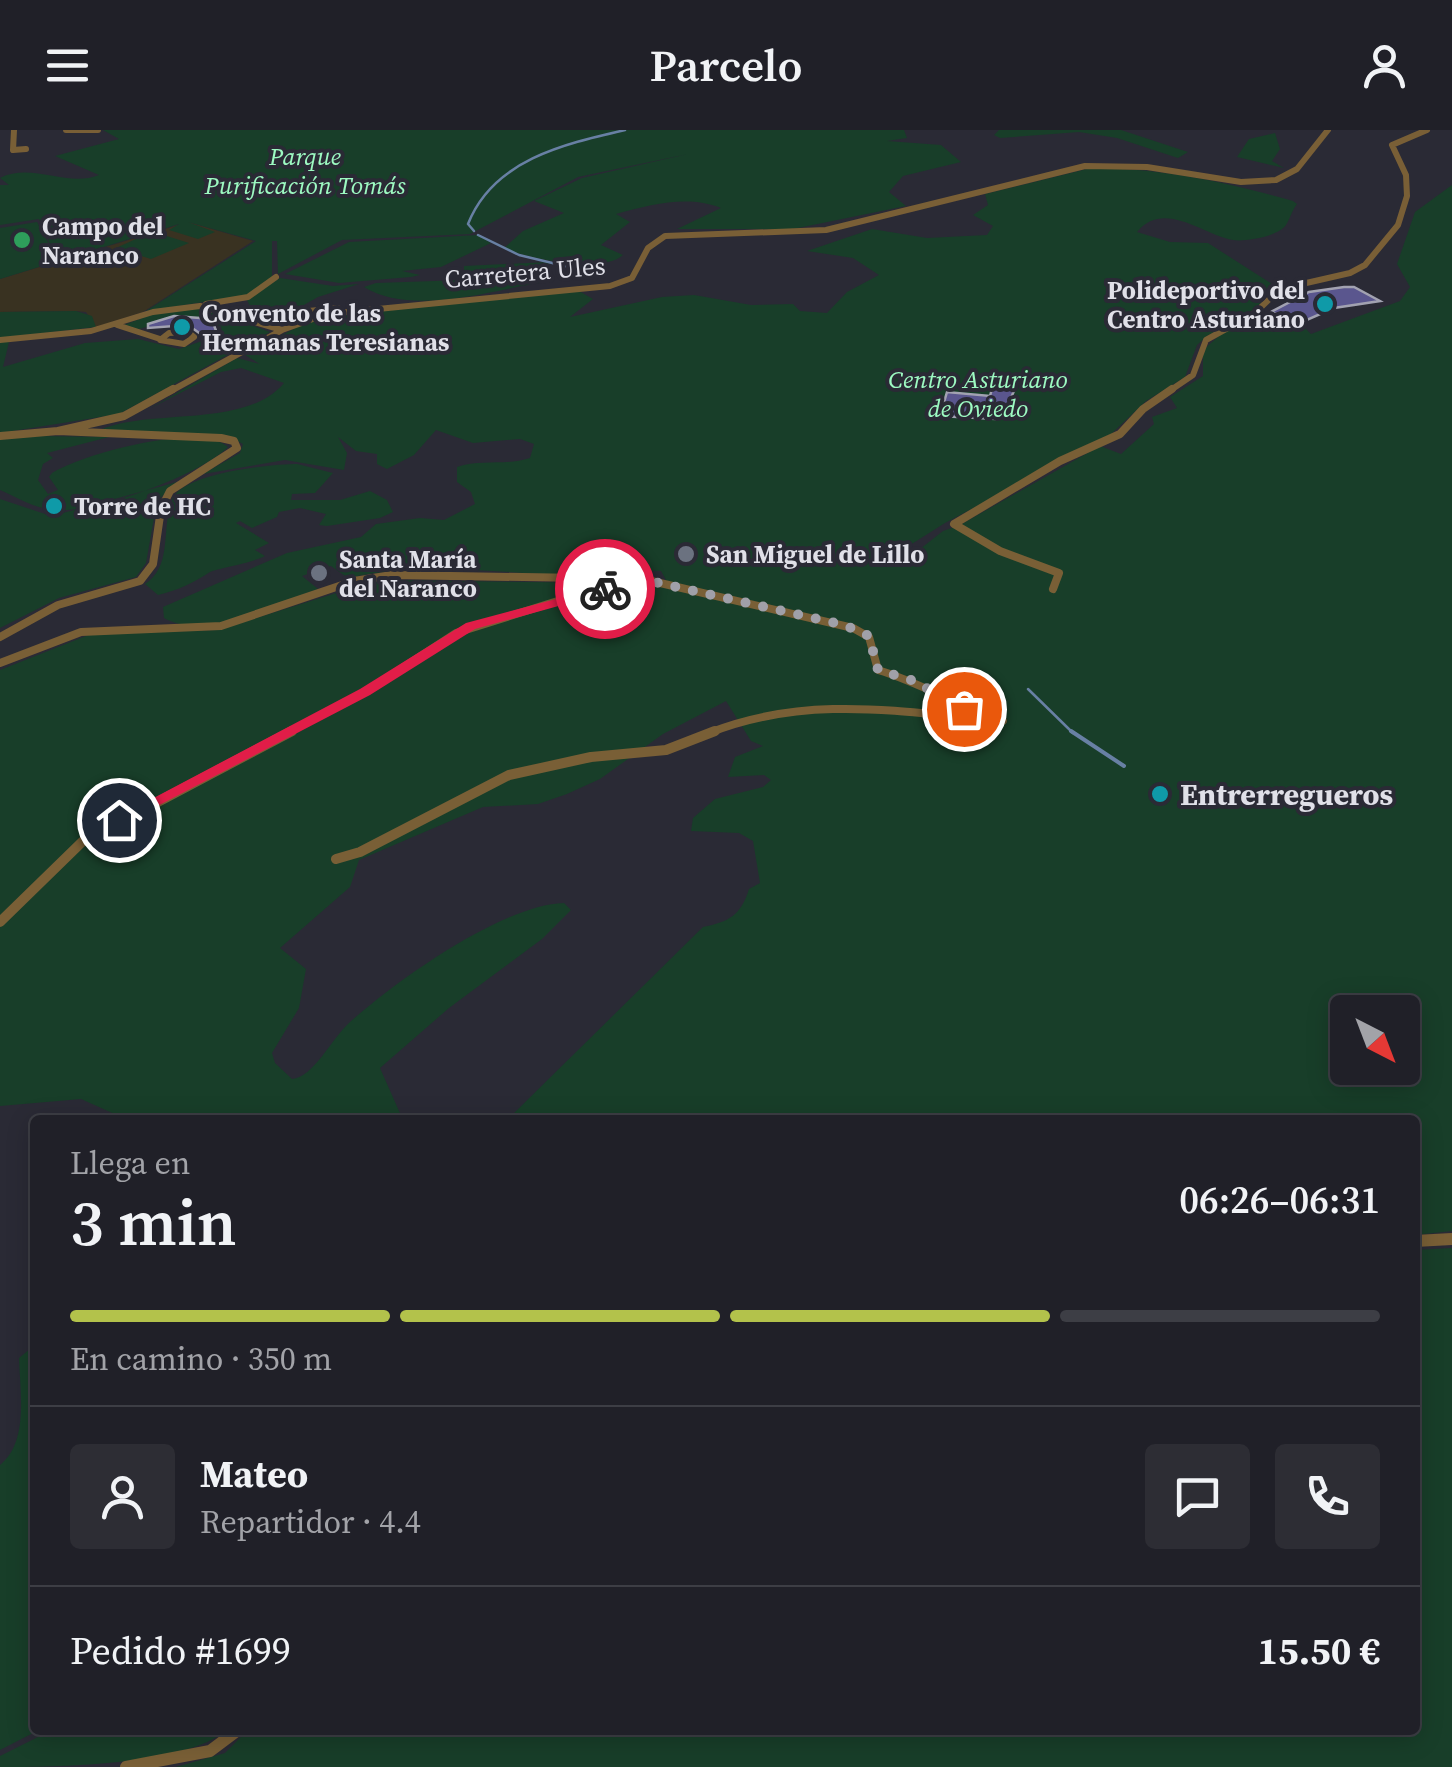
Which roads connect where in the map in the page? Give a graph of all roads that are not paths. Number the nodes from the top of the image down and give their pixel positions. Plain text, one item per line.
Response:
1 (14, 130) edge
2 (66, 130) edge
3 (98, 130) edge
4 (1328, 130) edge
5 (1427, 130) edge
6 (26, 149) dead end
7 (276, 277) dead end
8 (200, 306) junction
9 (343, 310) junction
10 (290, 314) dead end
11 (116, 325) junction
12 (282, 330) junction
13 (160, 339) dead end
14 (0, 340) edge
15 (58, 431) junction
16 (0, 436) edge
17 (646, 580) junction
18 (1052, 589) dead end
19 (0, 637) edge
20 (0, 663) edge
21 (336, 859) dead end
22 (0, 922) edge
23 (1452, 1239) edge
24 (1420, 1241) edge
25 (231, 1735) edge
26 (126, 1767) edge

1 - 6 street
2 - 3 street
4 - 9 street, Carretera Ules
5 - 18 street
7 - 8 street
8 - 11 street
8 - 12 street
9 - 10 street
9 - 12 street, Carretera Ules
11 - 13 street
11 - 14 street
12 - 15 street, Carretera Ules
15 - 16 street
15 - 19 street
17 - 20 street
17 - 21 street
17 - 22 street
23 - 24 street
25 - 26 street

